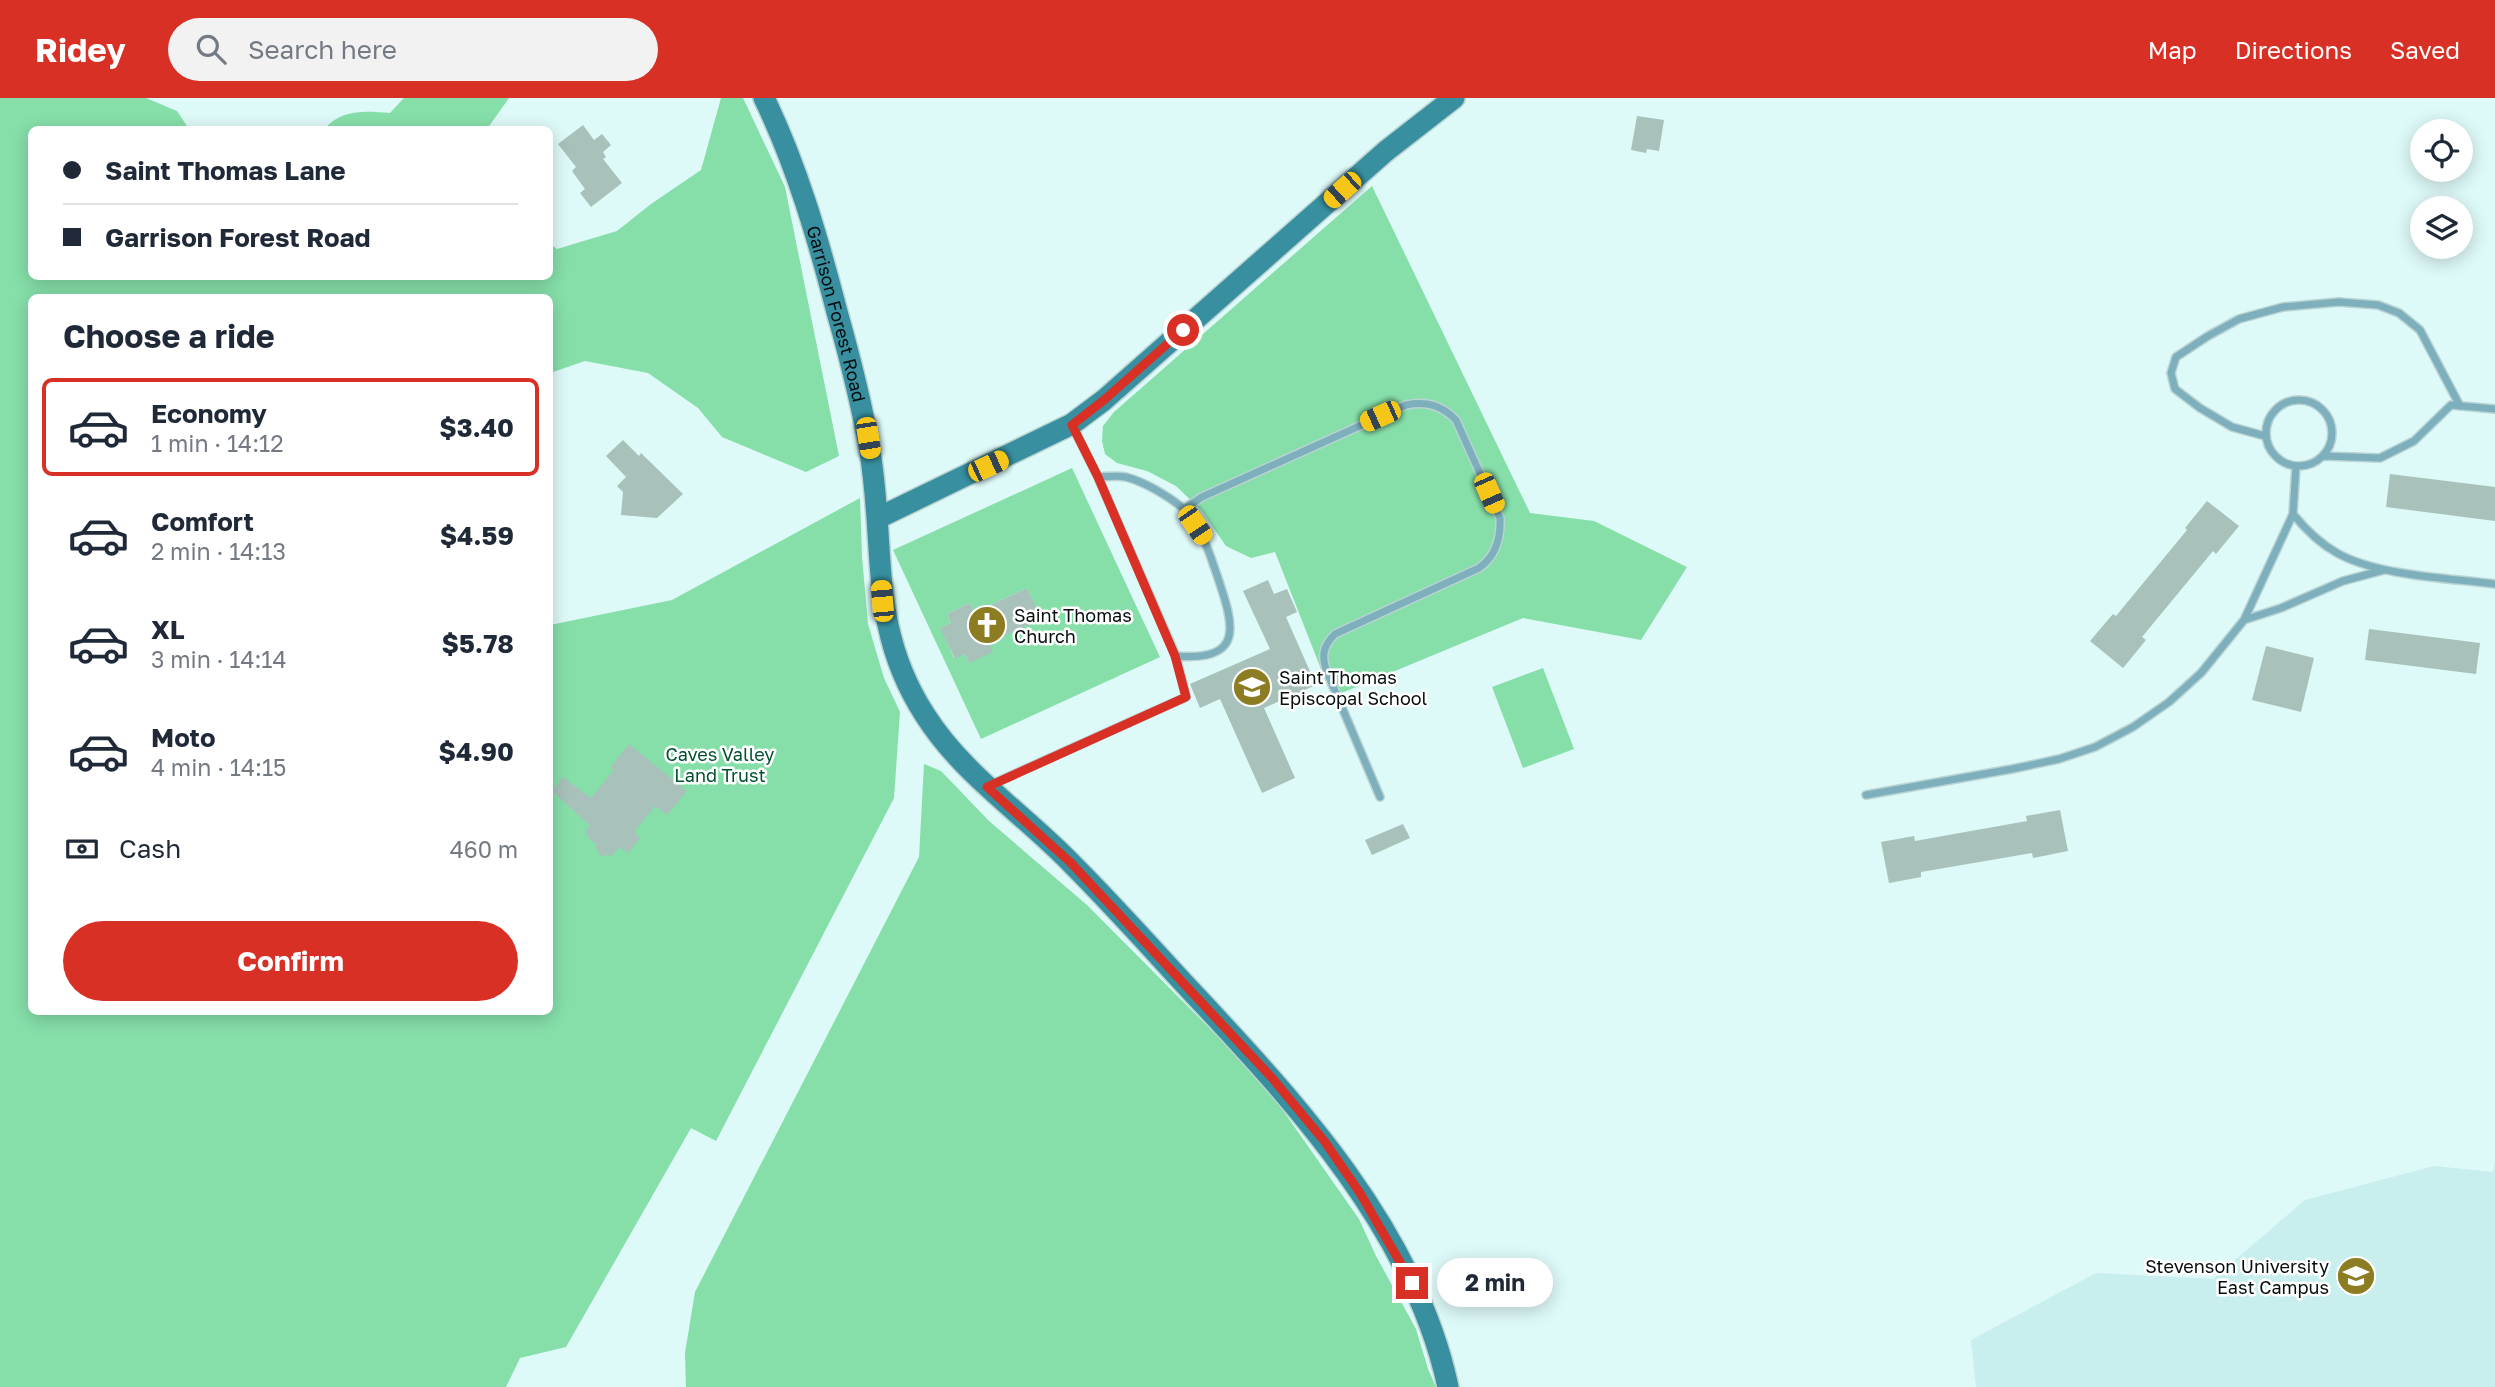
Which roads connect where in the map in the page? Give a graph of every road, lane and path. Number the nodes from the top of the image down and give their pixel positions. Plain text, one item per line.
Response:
1 (764, 98) edge
2 (1454, 98) edge
3 (2460, 406) junction
4 (2495, 409) edge
5 (1072, 425) junction
6 (2265, 436) junction
7 (2323, 456) junction
8 (2296, 466) junction
9 (1098, 477) junction
10 (1184, 509) junction
11 (2293, 514) junction
12 (878, 518) junction
13 (2384, 570) junction
14 (2495, 584) edge
15 (2244, 620) junction
16 (1175, 656) junction
17 (987, 787) junction
18 (1867, 795) dead end
19 (1380, 797) dead end
20 (1448, 1387) edge

1 - 12 main road, Garrison Forest Road
2 - 5 main road
3 - 4 lane
3 - 6 lane
3 - 7 lane
5 - 9 lane
5 - 12 main road
6 - 7 lane
6 - 8 lane
7 - 8 lane
8 - 11 lane
9 - 10 lane
9 - 16 lane
10 - 16 lane
10 - 19 lane
11 - 13 lane
11 - 15 lane
12 - 17 main road, Garrison Forest Road
13 - 14 lane
13 - 15 lane
15 - 18 lane
16 - 17 lane
17 - 20 main road, Garrison Forest Road

